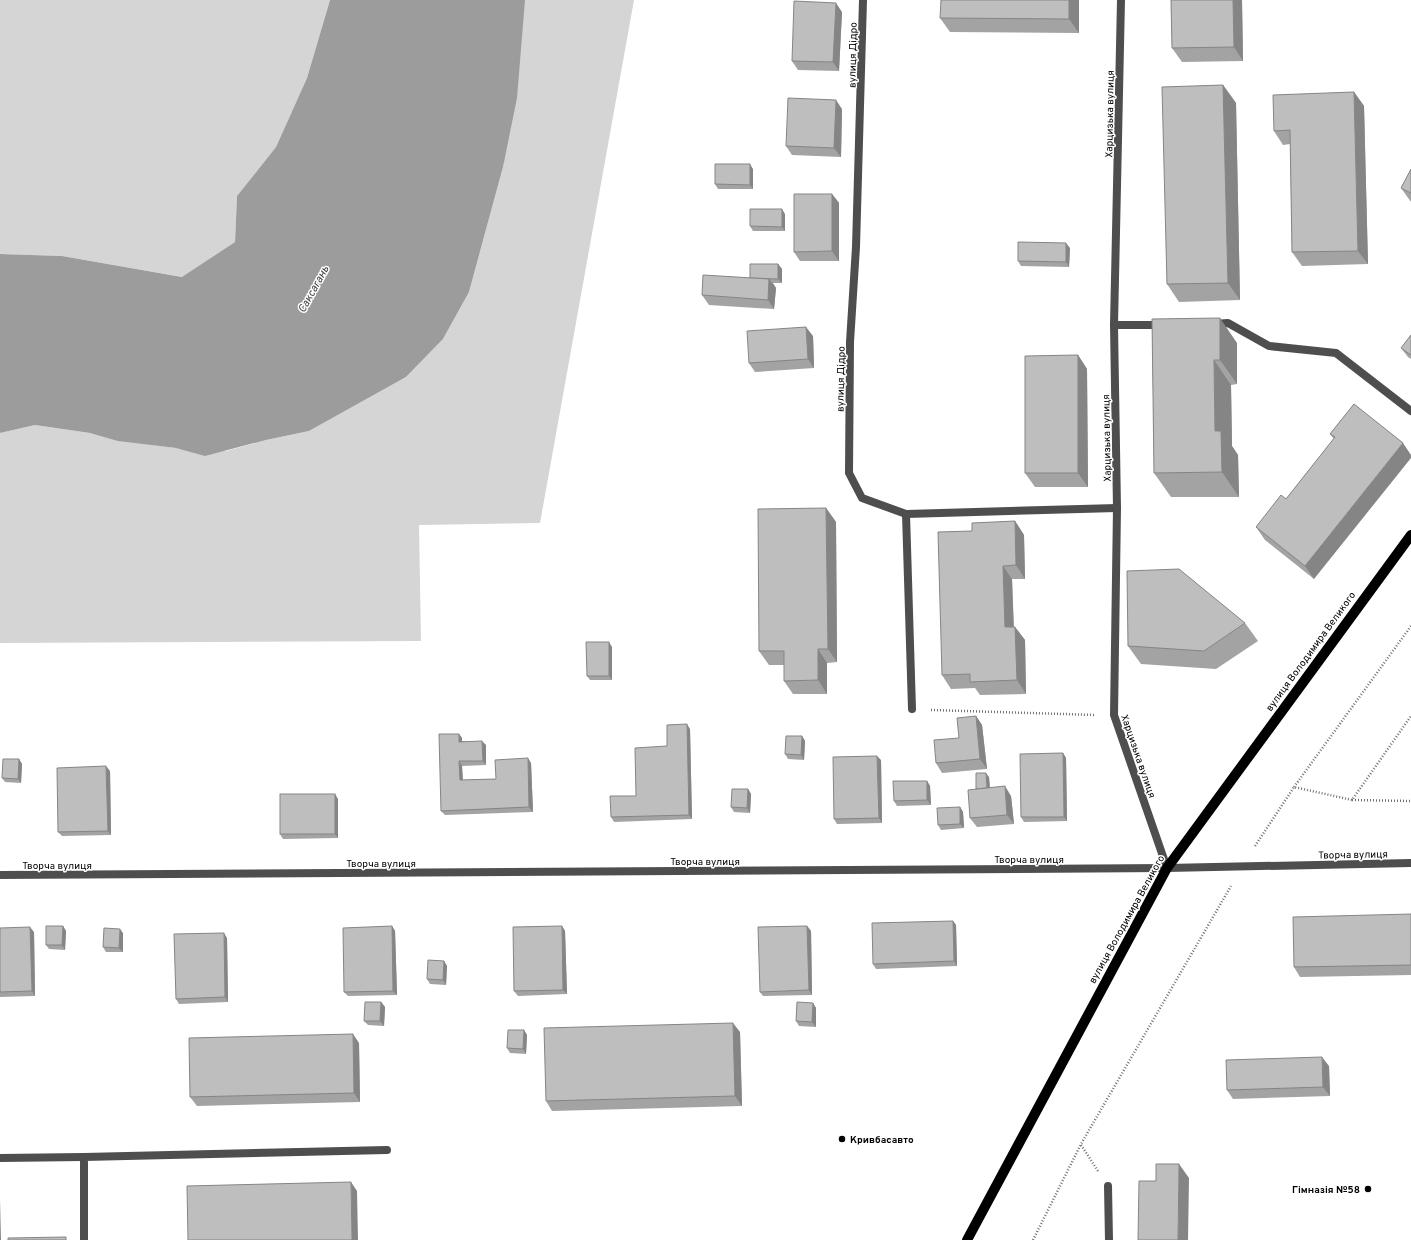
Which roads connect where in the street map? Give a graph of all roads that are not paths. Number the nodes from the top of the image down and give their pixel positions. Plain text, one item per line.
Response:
1 (863, 0) edge
2 (1121, 0) edge
3 (1168, 324) edge
4 (1205, 324) edge
5 (1114, 325) junction
6 (1411, 412) edge
7 (1117, 508) junction
8 (906, 514) junction
9 (1411, 535) edge
10 (912, 709) road end
11 (1411, 863) edge
12 (1167, 868) junction
13 (0, 875) edge
14 (387, 1150) dead end
15 (84, 1156) junction
16 (0, 1158) edge
17 (1108, 1186) road end
18 (84, 1240) edge
19 (967, 1240) edge
20 (1109, 1240) edge

1 - 8 street, вулиця Дідро
2 - 5 street, Харцизька вулиця
3 - 5 street
4 - 6 street
5 - 7 street, Харцизька вулиця
7 - 8 street, вулиця Дідро
7 - 12 street, Харцизька вулиця
8 - 10 street
9 - 12 main road, вулиця Володимира Великого
11 - 12 street, Творча вулиця
12 - 13 street, Творча вулиця
12 - 19 main road, вулиця Володимира Великого
14 - 15 street
15 - 16 street
15 - 18 street
17 - 20 street

